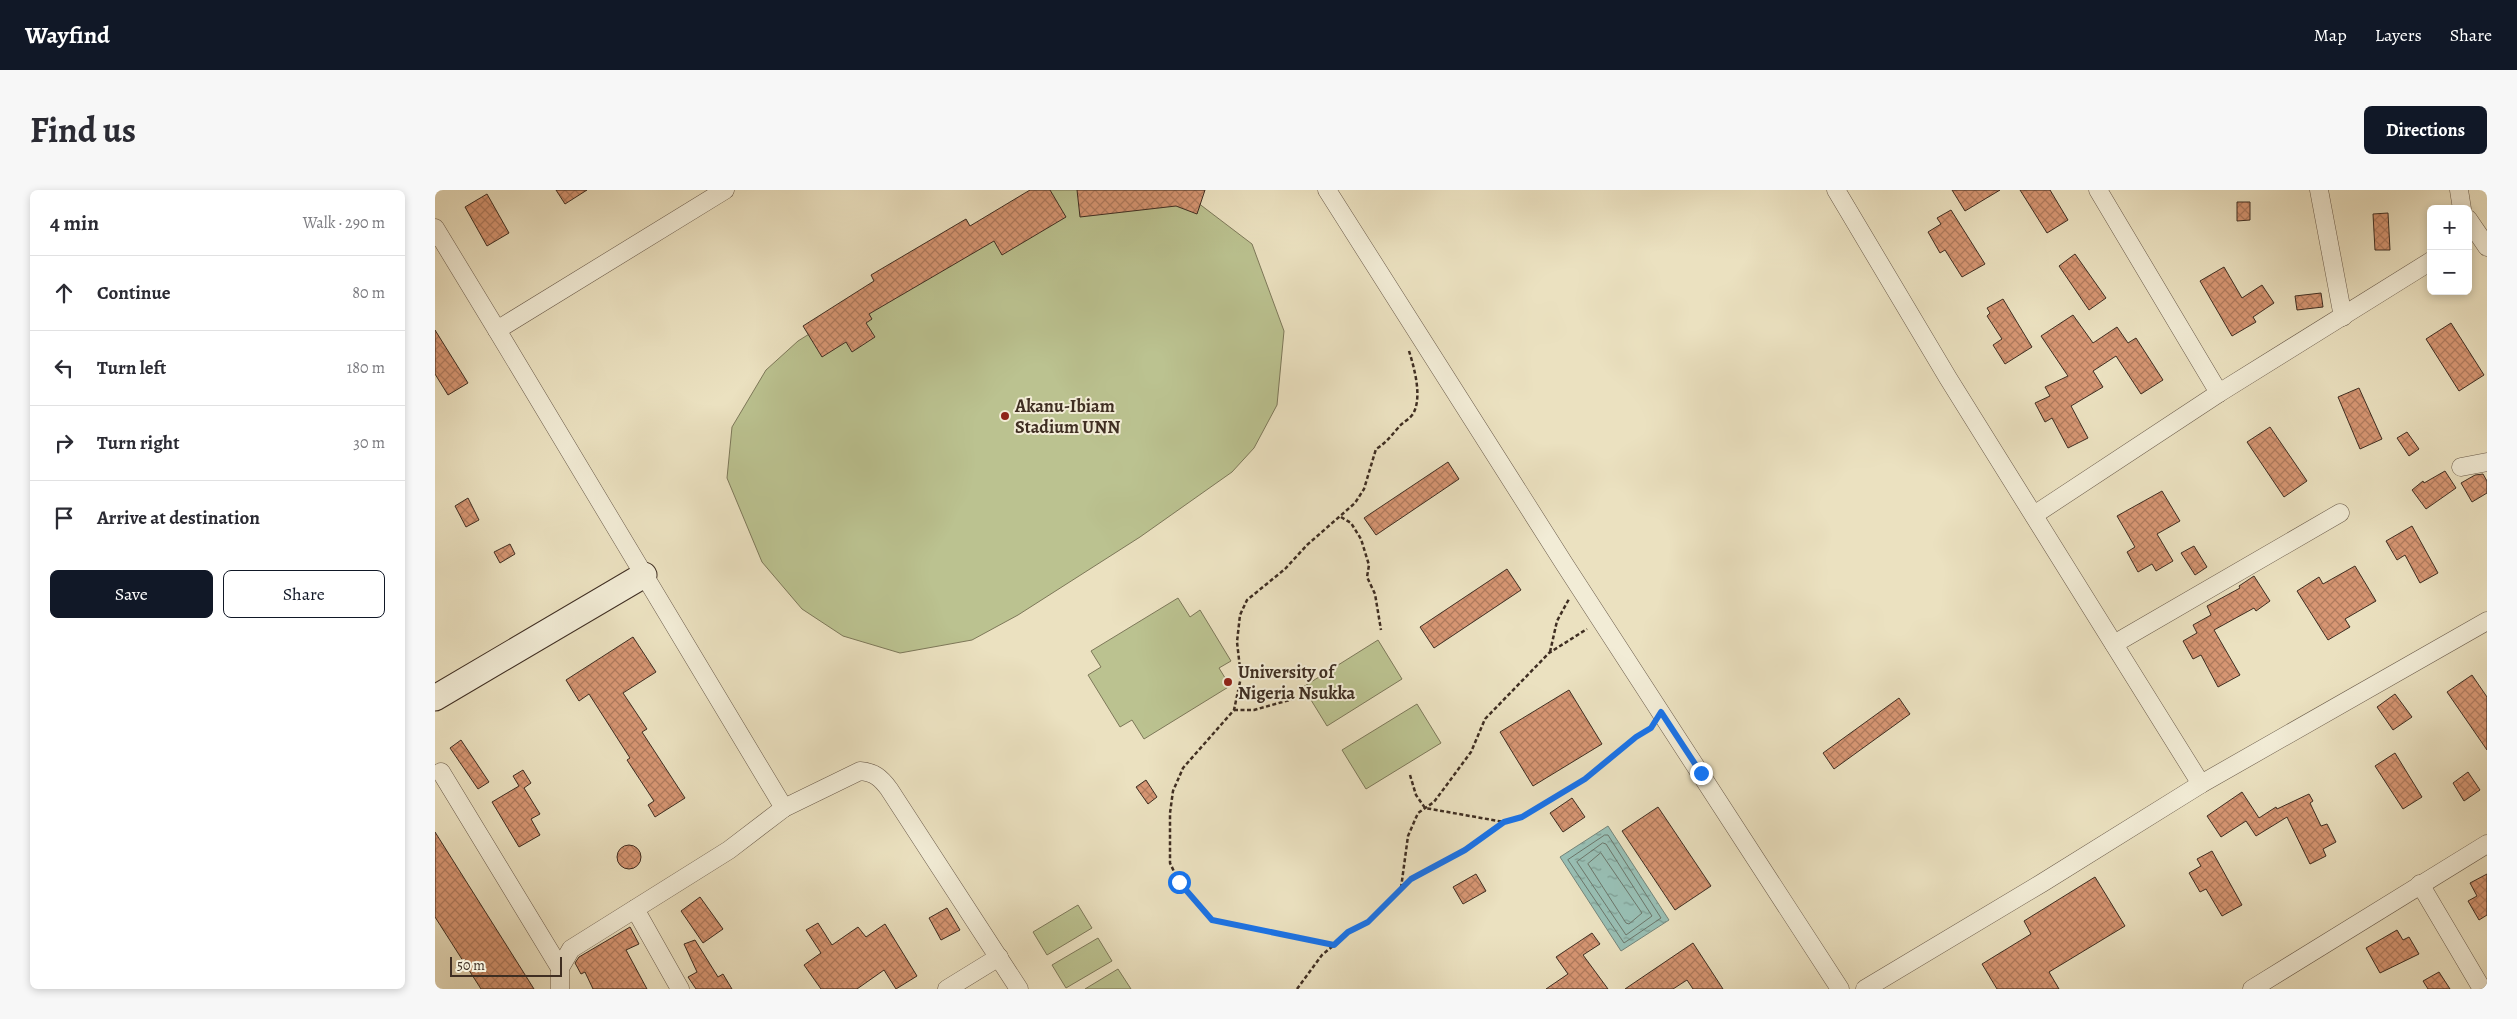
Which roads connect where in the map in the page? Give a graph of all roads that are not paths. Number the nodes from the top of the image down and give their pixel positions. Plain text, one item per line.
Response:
1 (725, 190) edge
2 (1327, 190) edge
3 (1836, 190) edge
4 (2097, 190) edge
5 (2319, 190) edge
6 (2459, 190) edge
7 (2461, 205) edge
8 (2475, 227) edge
9 (435, 228) edge
10 (2487, 247) edge
11 (2427, 264) edge
12 (2343, 317) junction
13 (497, 330) junction
14 (2219, 393) junction
15 (2487, 462) edge
16 (2461, 467) dead end
17 (2340, 513) dead end
18 (2034, 515) junction
19 (644, 575) junction
20 (2487, 621) edge
21 (2115, 644) junction
22 (435, 698) edge
23 (441, 772) dead end
24 (2201, 784) junction
25 (784, 808) junction
26 (2487, 844) edge
27 (2420, 884) junction
28 (635, 909) junction
29 (999, 957) junction
30 (560, 968) junction
31 (560, 989) edge
32 (680, 989) edge
33 (947, 989) edge
34 (1019, 989) edge
35 (1840, 989) edge
36 (1865, 989) edge
37 (2252, 989) edge
38 (2482, 989) edge

1 - 13 street
2 - 35 street
3 - 18 street
4 - 14 street
5 - 12 street
6 - 7 street
8 - 10 street
9 - 13 street
11 - 12 street
12 - 14 street
13 - 19 street
14 - 18 street
15 - 16 street
17 - 21 street
18 - 21 street
19 - 22 street
19 - 25 street
20 - 24 street
21 - 24 street
23 - 30 street
24 - 36 street
25 - 28 street
25 - 29 street
26 - 27 street
27 - 37 street
27 - 38 street
28 - 30 street
28 - 32 street
29 - 33 street
29 - 34 street
30 - 31 street

